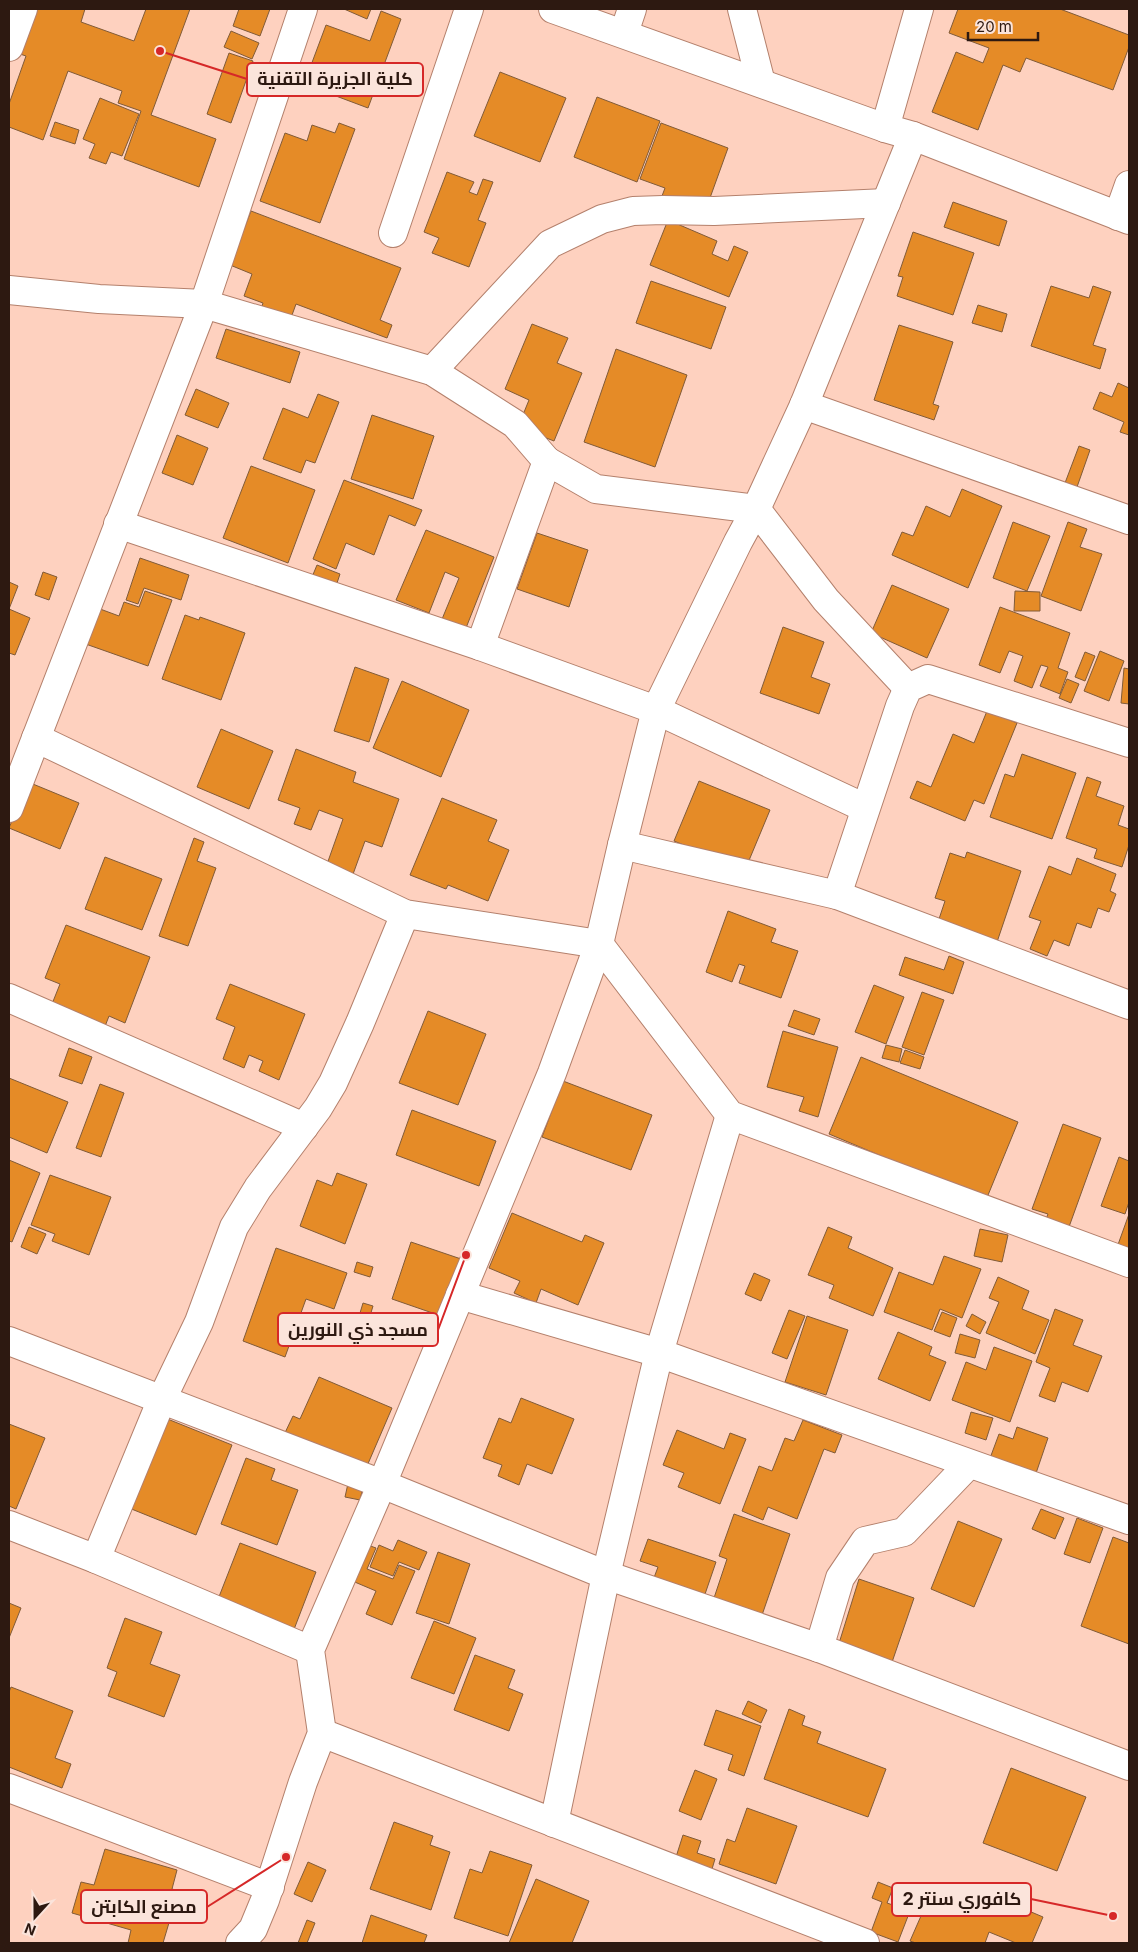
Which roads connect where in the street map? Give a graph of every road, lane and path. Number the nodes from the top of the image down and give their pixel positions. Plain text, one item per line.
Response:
1 (23, 9) edge
2 (303, 9) edge
3 (470, 9) edge
4 (553, 9) edge
5 (742, 9) edge
6 (919, 9) edge
7 (628, 21) edge
8 (9, 48) edge
9 (761, 83) junction
10 (885, 128) junction
11 (913, 136) junction
12 (1129, 185) edge
13 (886, 203) junction
14 (1124, 218) edge
15 (393, 233) dead end
16 (9, 290) edge
17 (204, 304) junction
18 (432, 371) junction
19 (804, 405) junction
20 (548, 462) junction
21 (756, 509) junction
22 (1129, 520) edge
23 (118, 524) junction
24 (480, 646) junction
25 (908, 688) junction
26 (656, 710) junction
27 (36, 738) junction
28 (1129, 743) edge
29 (9, 808) edge
30 (865, 808) junction
31 (622, 845) junction
32 (837, 895) junction
33 (404, 914) junction
34 (599, 944) junction
35 (9, 998) edge
36 (1129, 1004) edge
37 (730, 1116) junction
38 (304, 1127) junction
39 (1129, 1263) edge
40 (460, 1295) junction
41 (9, 1341) edge
42 (659, 1353) junction
43 (162, 1399) junction
44 (969, 1464) junction
45 (382, 1484) junction
46 (1129, 1520) edge
47 (9, 1524) edge
48 (96, 1559) junction
49 (606, 1575) junction
50 (819, 1648) junction
51 (310, 1650) junction
52 (322, 1733) junction
53 (1129, 1766) edge
54 (9, 1788) edge
55 (554, 1823) junction
56 (270, 1887) junction
57 (818, 1935) edge
58 (240, 1943) edge
59 (865, 1943) edge

1 - 8 street
2 - 17 street
3 - 15 street
4 - 7 street
5 - 9 street
6 - 10 street
7 - 9 street
9 - 10 street
10 - 11 street
11 - 13 street
11 - 14 street
12 - 14 street
13 - 18 street
13 - 19 street
16 - 17 street
17 - 18 street
17 - 23 street
18 - 20 street
19 - 21 street
19 - 22 street
20 - 21 street
20 - 24 street
21 - 25 street
21 - 26 street
23 - 24 street
23 - 27 street
24 - 26 street
25 - 28 street
25 - 30 street
26 - 30 street
26 - 31 street
27 - 29 street
27 - 33 street
30 - 32 street
31 - 32 street
31 - 34 street
32 - 36 street
33 - 34 street
33 - 38 street
34 - 37 street
34 - 40 street
35 - 38 street
37 - 39 street
37 - 42 street
38 - 43 street
40 - 42 street
40 - 45 street
41 - 43 street
42 - 44 street
42 - 49 street
43 - 45 street
43 - 48 street
44 - 46 street
44 - 50 street
45 - 49 street
45 - 51 street
47 - 48 street
48 - 51 street
49 - 50 street
49 - 55 street
50 - 53 street
51 - 52 street
52 - 55 street
52 - 56 street
54 - 56 street
55 - 57 street
56 - 58 street
57 - 59 street

